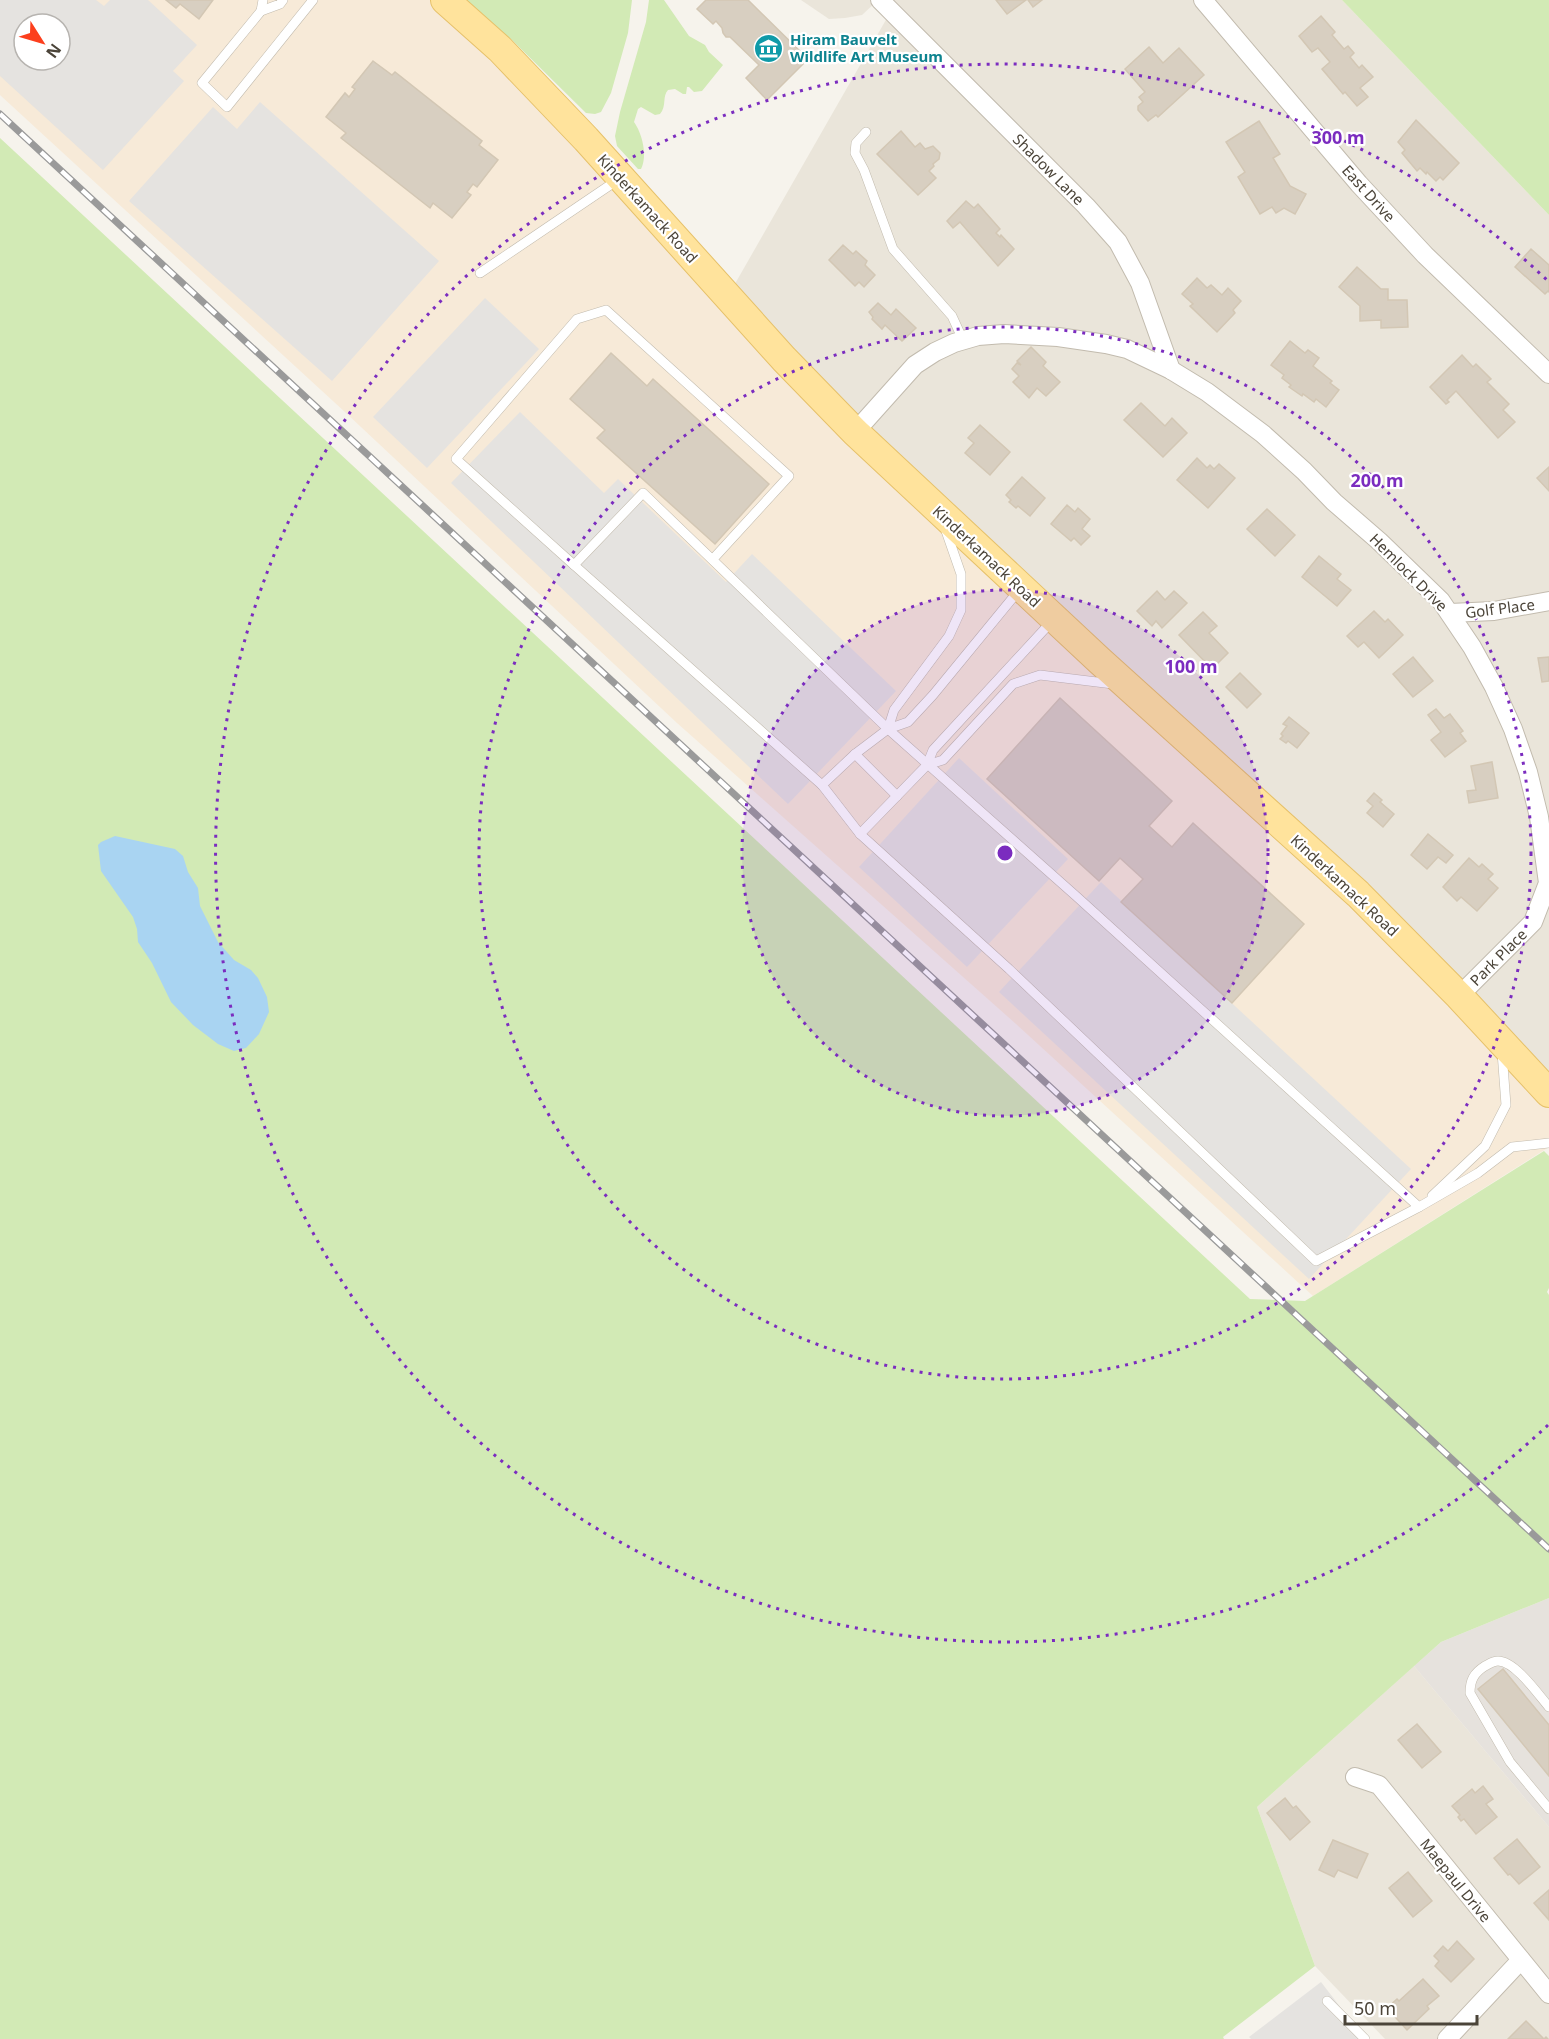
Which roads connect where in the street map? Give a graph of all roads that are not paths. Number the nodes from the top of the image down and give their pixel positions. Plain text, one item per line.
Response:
1 (263, 0) edge
2 (283, 0) edge
3 (313, 0) edge
4 (445, 0) edge
5 (880, 0) edge
6 (1203, 0) edge
7 (261, 11) junction
8 (866, 132) dead end
9 (621, 177) junction
10 (480, 273) dead end
11 (963, 340) junction
12 (1171, 370) junction
13 (1549, 374) edge
14 (855, 432) junction
15 (939, 512) junction
16 (713, 560) junction
17 (574, 565) junction
18 (1021, 588) junction
19 (1549, 601) edge
20 (1450, 613) junction
21 (1054, 619) junction
22 (1128, 686) junction
23 (888, 729) junction
24 (855, 754) junction
25 (927, 765) junction
26 (822, 785) junction
27 (897, 796) junction
28 (860, 834) junction
29 (1548, 883) edge
30 (1459, 996) junction
31 (1501, 1042) junction
32 (1549, 1093) edge
33 (1549, 1143) edge
34 (1419, 1207) junction
35 (1549, 1707) edge
36 (1355, 1777) dead end
37 (1549, 1809) edge
38 (1521, 1960) junction
39 (1549, 1994) edge
40 (1327, 2001) dead end
41 (1365, 2039) edge
42 (1447, 2039) edge

1 - 7 lane
2 - 7 lane
3 - 7 lane
4 - 9 main road, Kinderkamack Road
5 - 12 street, Shadow Lane
6 - 13 street, East Drive
8 - 11 lane
9 - 10 lane
9 - 14 main road, Kinderkamack Road
11 - 12 street, Hemlock Drive
11 - 14 street, Hemlock Drive
12 - 20 street, Hemlock Drive
14 - 15 main road, Kinderkamack Road
15 - 18 main road, Kinderkamack Road
15 - 23 lane
16 - 17 lane
16 - 17 lane
16 - 23 lane
17 - 26 lane
18 - 21 main road, Kinderkamack Road
18 - 23 lane
19 - 20 street, Golf Place
20 - 29 street, Hemlock Drive
21 - 22 main road, Kinderkamack Road
21 - 25 lane
22 - 25 lane
22 - 30 main road, Kinderkamack Road
23 - 24 lane
23 - 25 lane
24 - 26 lane
24 - 27 lane
25 - 27 lane
25 - 34 lane
26 - 28 lane
27 - 28 lane
28 - 34 lane
29 - 30 street, Park Place
30 - 31 main road, Kinderkamack Road
31 - 32 main road, Kinderkamack Road
31 - 34 lane
33 - 34 lane
35 - 37 lane
36 - 38 street, Maepaul Drive
38 - 39 street, Maepaul Drive
38 - 42 street
40 - 41 lane

